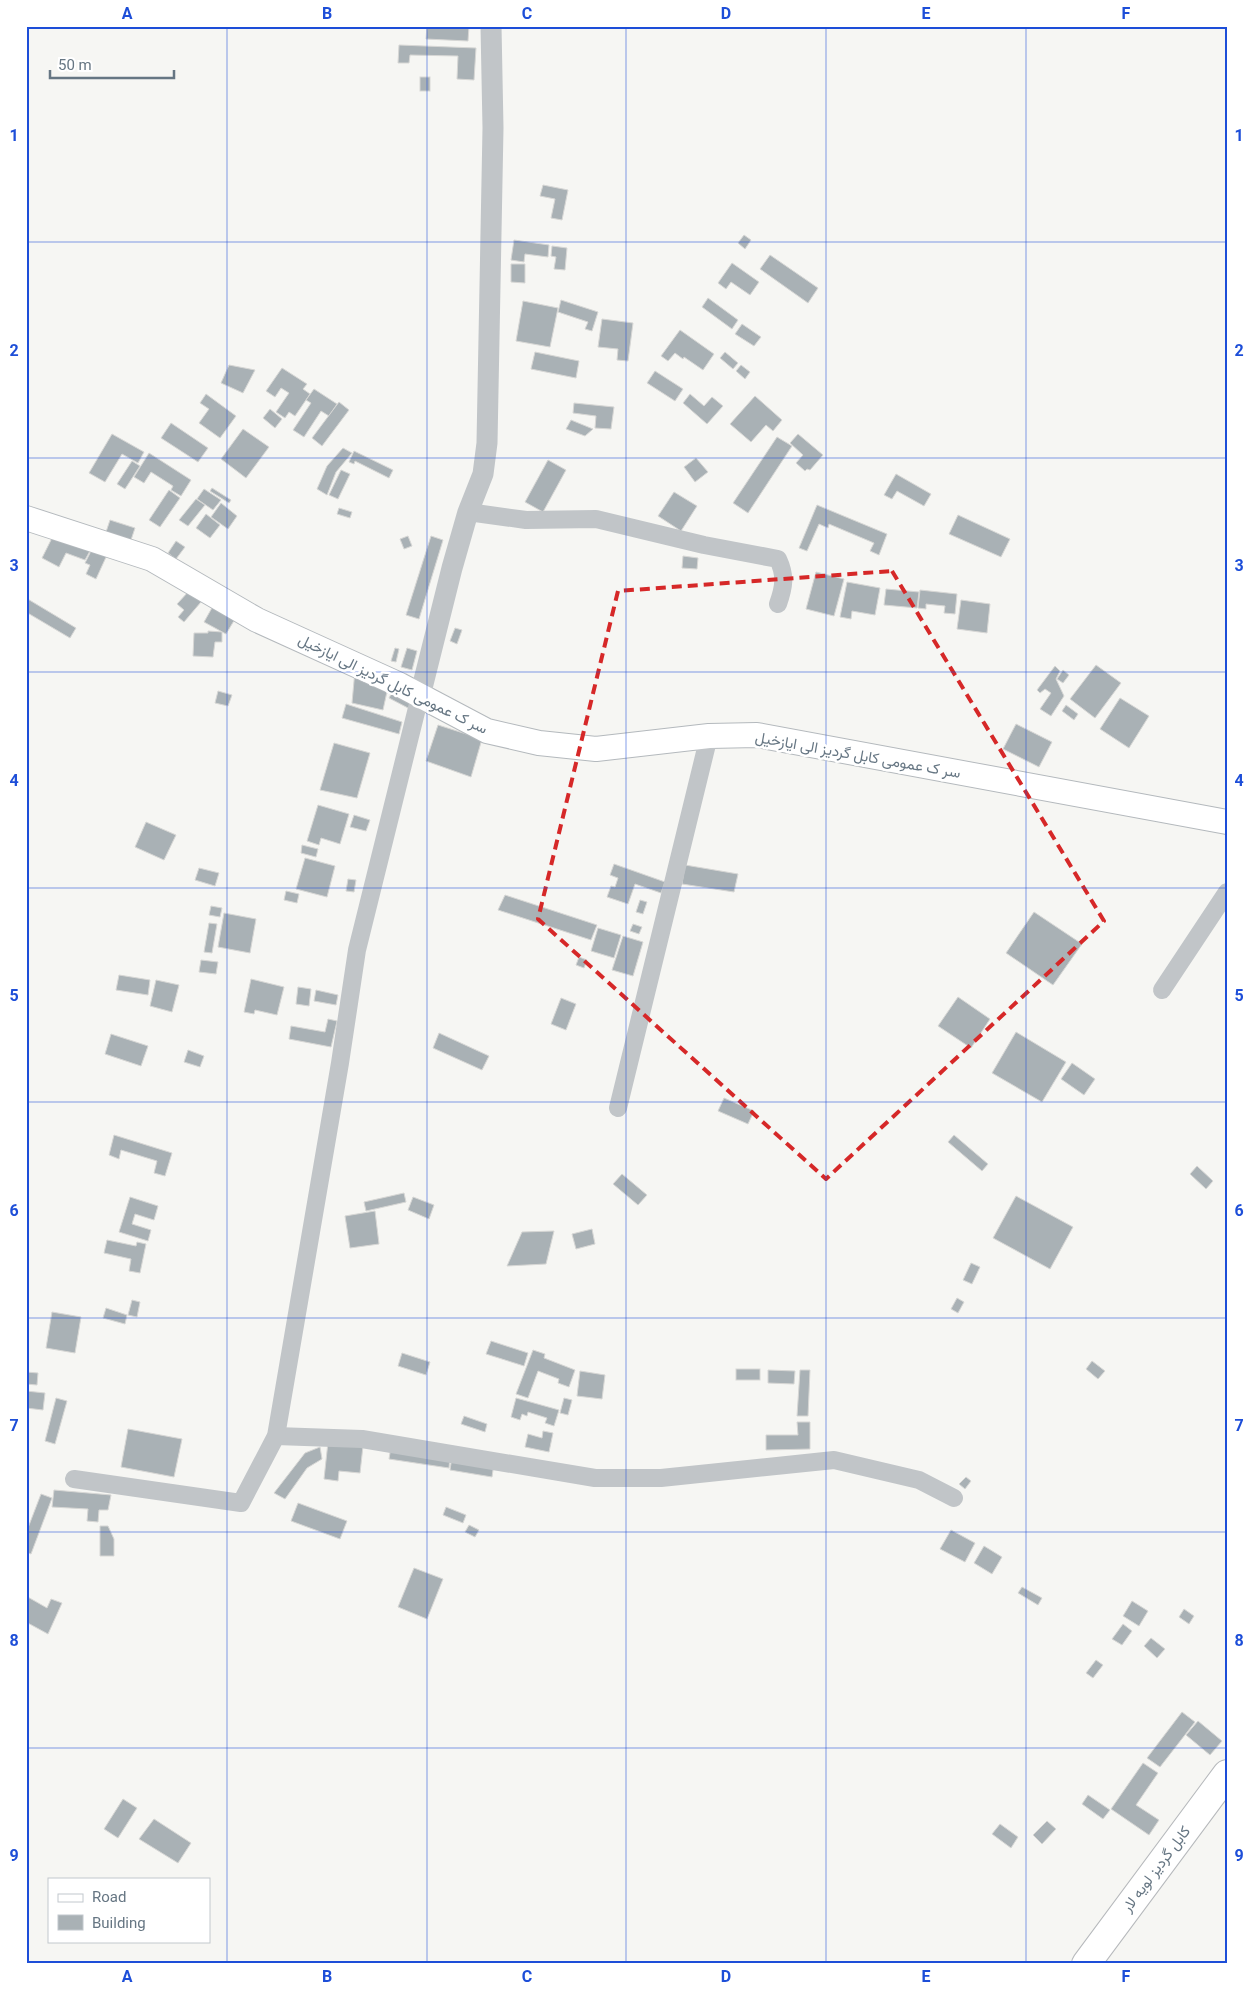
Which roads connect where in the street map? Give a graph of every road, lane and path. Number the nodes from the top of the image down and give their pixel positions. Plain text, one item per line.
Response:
1 (491, 26) edge
2 (468, 512) junction
3 (26, 518) edge
4 (778, 604) dead end
5 (420, 696) junction
6 (709, 736) junction
7 (1227, 822) edge
8 (1227, 892) edge
9 (1162, 990) dead end
10 (618, 1108) dead end
11 (276, 1436) junction
12 (74, 1479) dead end
13 (954, 1498) dead end
14 (1227, 1774) edge
15 (1086, 1964) edge

1 - 2 street
2 - 4 street
2 - 5 street
3 - 5 main road, سر ک عمومی کابل گردیز الی ایازخیل
5 - 6 main road, سر ک عمومی کابل گردیز الی ایازخیل
5 - 11 street
6 - 7 main road, سر ک عمومی کابل گردیز الی ایازخیل
6 - 10 street
8 - 9 street
11 - 12 street
11 - 13 street
14 - 15 highway, کابل گردیز لویه لار

